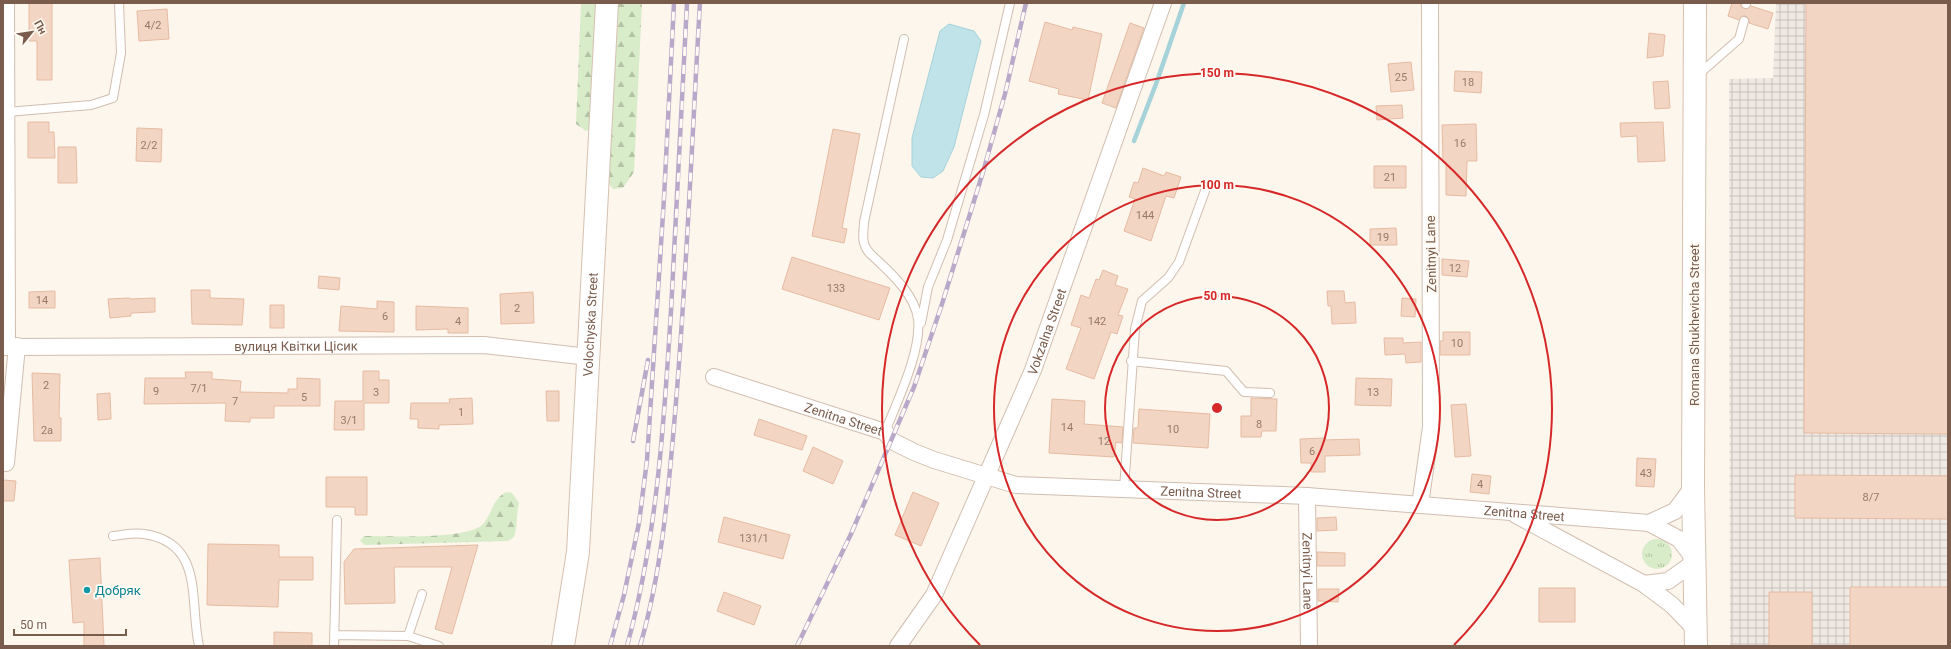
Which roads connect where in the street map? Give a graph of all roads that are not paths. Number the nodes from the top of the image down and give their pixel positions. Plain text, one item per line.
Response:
1 (6, 3) edge
2 (119, 3) edge
3 (607, 3) edge
4 (1010, 3) edge
5 (1163, 3) edge
6 (1430, 3) edge
7 (1695, 3) edge
8 (1744, 22) dead end
9 (904, 39) dead end
10 (1695, 77) junction
11 (7, 112) junction
12 (1205, 191) dead end
13 (918, 336) junction
14 (9, 346) edge
15 (588, 357) junction
16 (1132, 361) junction
17 (714, 377) dead end
18 (1270, 393) dead end
19 (885, 432) junction
20 (6, 463) dead end
21 (987, 477) junction
22 (1693, 487) junction
23 (1124, 489) junction
24 (1307, 496) junction
25 (1420, 505) junction
26 (1512, 512) junction
27 (337, 520) dead end
28 (1649, 523) junction
29 (113, 536) dead end
30 (1696, 561) junction
31 (1644, 584) junction
32 (422, 594) dead end
33 (334, 635) junction
34 (408, 636) junction
35 (1696, 638) edge
36 (199, 646) edge
37 (334, 646) edge
38 (440, 646) edge
39 (563, 646) edge
40 (898, 646) edge
41 (1309, 646) edge

1 - 11 street
2 - 11 lane
3 - 15 main road, Volochyska Street
4 - 13 lane
5 - 21 street, Vokzalna Street
6 - 25 street, Zenitnyi Lane
7 - 10 main road, Romana Shukhevicha Street
8 - 10 lane
9 - 13 lane
10 - 22 main road, Romana Shukhevicha Street
11 - 14 street
12 - 16 lane
13 - 19 lane
14 - 15 street, вулиця Квітки Цісик
14 - 20 street
15 - 39 main road, Volochyska Street
16 - 18 lane
16 - 23 lane
17 - 19 street, Zenitna Street
19 - 21 street, Zenitna Street
21 - 23 street, Zenitna Street
21 - 40 street, Vokzalna Street
22 - 28 street, Zenitna Street
22 - 30 main road, Romana Shukhevicha Street
23 - 24 street, Zenitna Street
24 - 25 street, Zenitna Street
24 - 41 street, Zenitnyi Lane
25 - 26 street, Zenitna Street
26 - 28 street, Zenitna Street
26 - 31 street
27 - 33 lane
28 - 30 street
29 - 36 lane
30 - 31 street
30 - 35 main road, Romana Shukhevicha Street
31 - 35 street
32 - 34 lane
33 - 34 lane
33 - 37 lane
34 - 38 lane

